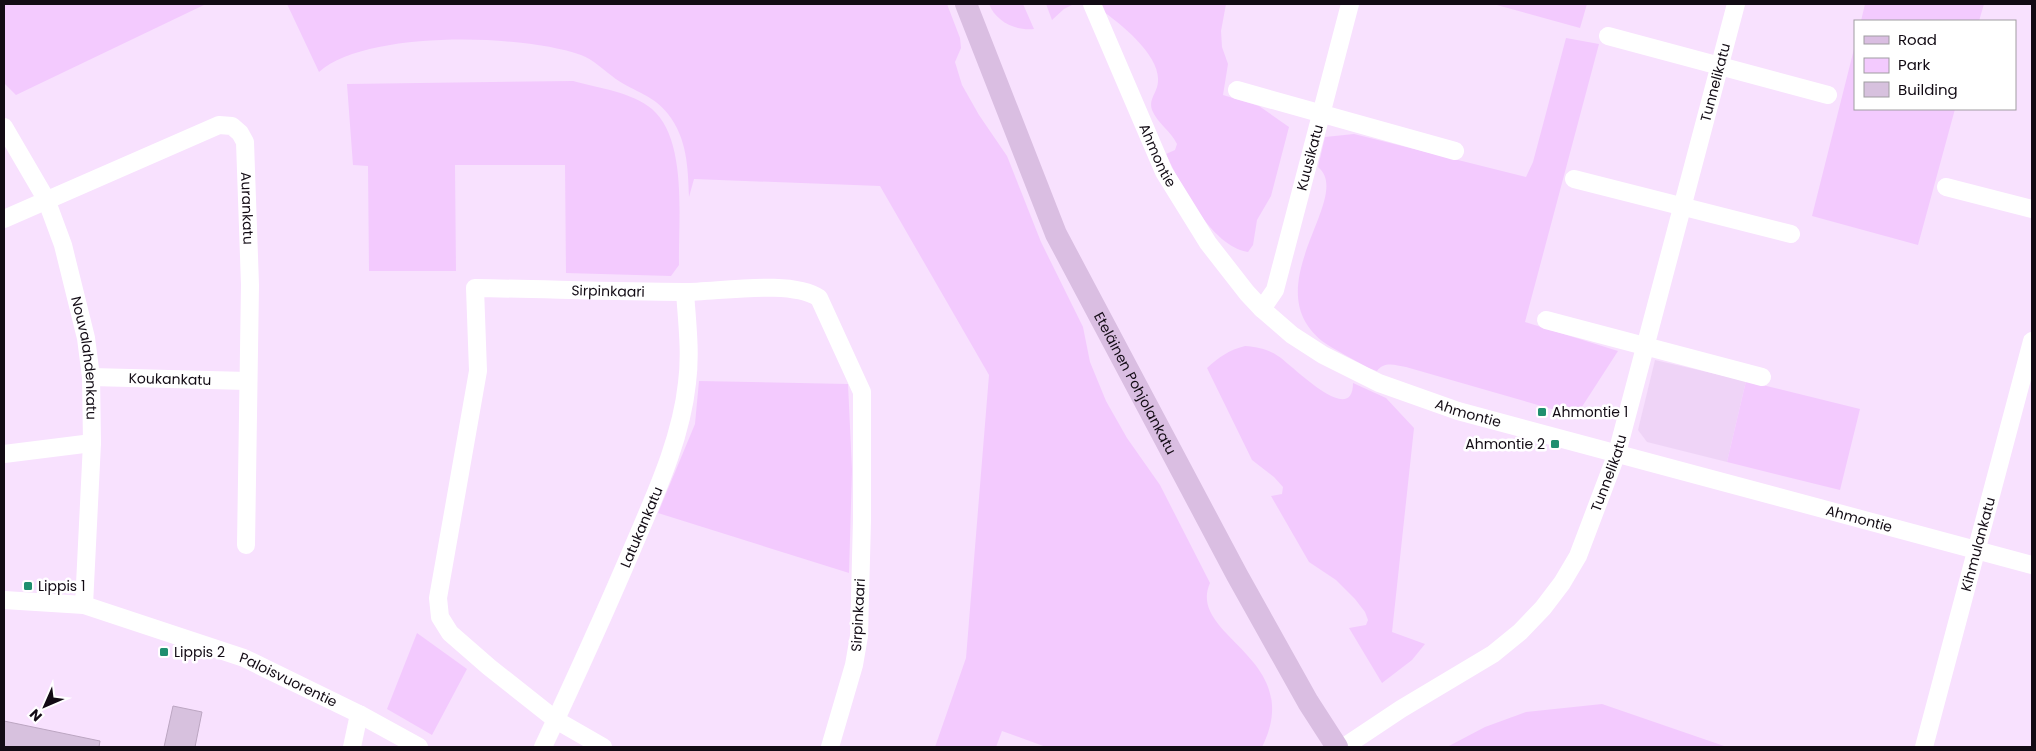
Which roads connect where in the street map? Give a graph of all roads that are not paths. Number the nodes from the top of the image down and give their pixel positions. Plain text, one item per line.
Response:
1 (966, 4) edge
2 (1092, 4) edge
3 (1350, 4) edge
4 (1736, 4) edge
5 (1608, 36) dead end
6 (1719, 67) junction
7 (1237, 90) dead end
8 (1828, 95) dead end
9 (1321, 114) junction
10 (4, 127) edge
11 (1455, 151) dead end
12 (1574, 179) dead end
13 (1946, 187) dead end
14 (46, 199) junction
15 (1682, 206) junction
16 (2032, 209) edge
17 (4, 219) edge
18 (1791, 234) dead end
19 (684, 292) junction
20 (1262, 309) junction
21 (1546, 320) dead end
22 (2032, 341) edge
23 (1645, 347) junction
24 (91, 377) junction
25 (1762, 377) dead end
26 (248, 381) junction
27 (92, 443) junction
28 (1617, 453) junction
29 (4, 454) edge
30 (246, 545) dead end
31 (1976, 549) junction
32 (2032, 565) edge
33 (4, 600) edge
34 (84, 605) junction
35 (359, 714) junction
36 (556, 720) junction
37 (352, 747) edge
38 (419, 747) edge
39 (542, 747) edge
40 (603, 747) edge
41 (830, 747) edge
42 (1337, 747) edge
43 (1344, 747) edge
44 (1924, 747) edge

1 - 42 main road, Eteläinen Pohjolankatu
2 - 20 street, Ahmontie
3 - 9 street, Kuusikatu
4 - 6 street, Tunnelikatu
5 - 6 street
6 - 8 street
6 - 15 street, Tunnelikatu
7 - 9 street
9 - 11 street
9 - 20 street, Kuusikatu
10 - 14 street, Nouvalahdenkatu
12 - 15 street
13 - 16 street
14 - 17 street, Aurankatu
14 - 24 street, Nouvalahdenkatu
14 - 26 street, Aurankatu
15 - 18 street
15 - 23 street, Tunnelikatu
19 - 36 street, Latukankatu
19 - 36 street, Sirpinkaari
19 - 41 street, Sirpinkaari
20 - 28 street, Ahmontie
21 - 23 street
22 - 31 street, Kihmulankatu
23 - 25 street
23 - 28 street, Tunnelikatu
24 - 26 street, Koukankatu
24 - 27 street, Nouvalahdenkatu
26 - 30 street, Aurankatu
27 - 29 street
27 - 34 street, Nouvalahdenkatu
28 - 31 street, Ahmontie
28 - 43 street, Tunnelikatu
31 - 32 street, Ahmontie
31 - 44 street, Kihmulankatu
33 - 34 street, Paloisvuorentie
34 - 35 street, Paloisvuorentie
35 - 37 street
35 - 38 street, Paloisvuorentie
36 - 39 street, Latukankatu
36 - 40 street, Sirpinkaari

